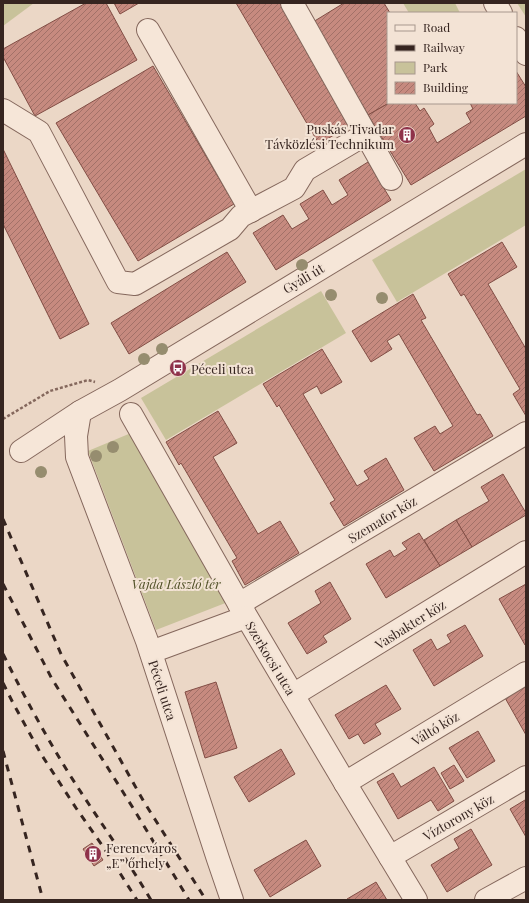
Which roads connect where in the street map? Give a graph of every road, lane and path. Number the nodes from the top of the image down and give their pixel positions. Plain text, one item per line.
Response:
1 (292, 3) edge
2 (495, 3) edge
3 (500, 12) edge
4 (148, 30) dead end
5 (517, 40) edge
6 (526, 54) edge
7 (3, 110) edge
8 (366, 134) junction
9 (526, 144) edge
10 (391, 180) dead end
11 (251, 211) junction
12 (50, 391) dead end
13 (80, 412) junction
14 (131, 414) dead end
15 (3, 419) edge
16 (526, 433) edge
17 (21, 451) dead end
18 (526, 552) edge
19 (242, 610) junction
20 (150, 652) junction
21 (526, 673) edge
22 (293, 695) junction
23 (526, 777) edge
24 (345, 783) junction
25 (390, 857) junction
26 (526, 878) edge
27 (232, 900) edge
28 (416, 900) edge
29 (486, 900) edge

1 - 8 street
2 - 3 street
4 - 11 street
5 - 6 street
7 - 11 street
8 - 10 street
8 - 11 street
9 - 13 street, Gyáli út
12 - 15 path
13 - 17 street, Gyáli út
13 - 20 street, Péceli utca
14 - 19 street, Szerkocsi utca
16 - 19 street, Szemafor köz
18 - 22 street, Vasbakter köz
19 - 20 street, Szemafor köz
19 - 22 street, Szerkocsi utca
20 - 27 street, Péceli utca
21 - 24 street, Váltó köz
22 - 24 street, Szerkocsi utca
23 - 25 street, Víztorony köz
24 - 25 street, Szerkocsi utca
25 - 28 street, Szerkocsi utca
26 - 29 street

